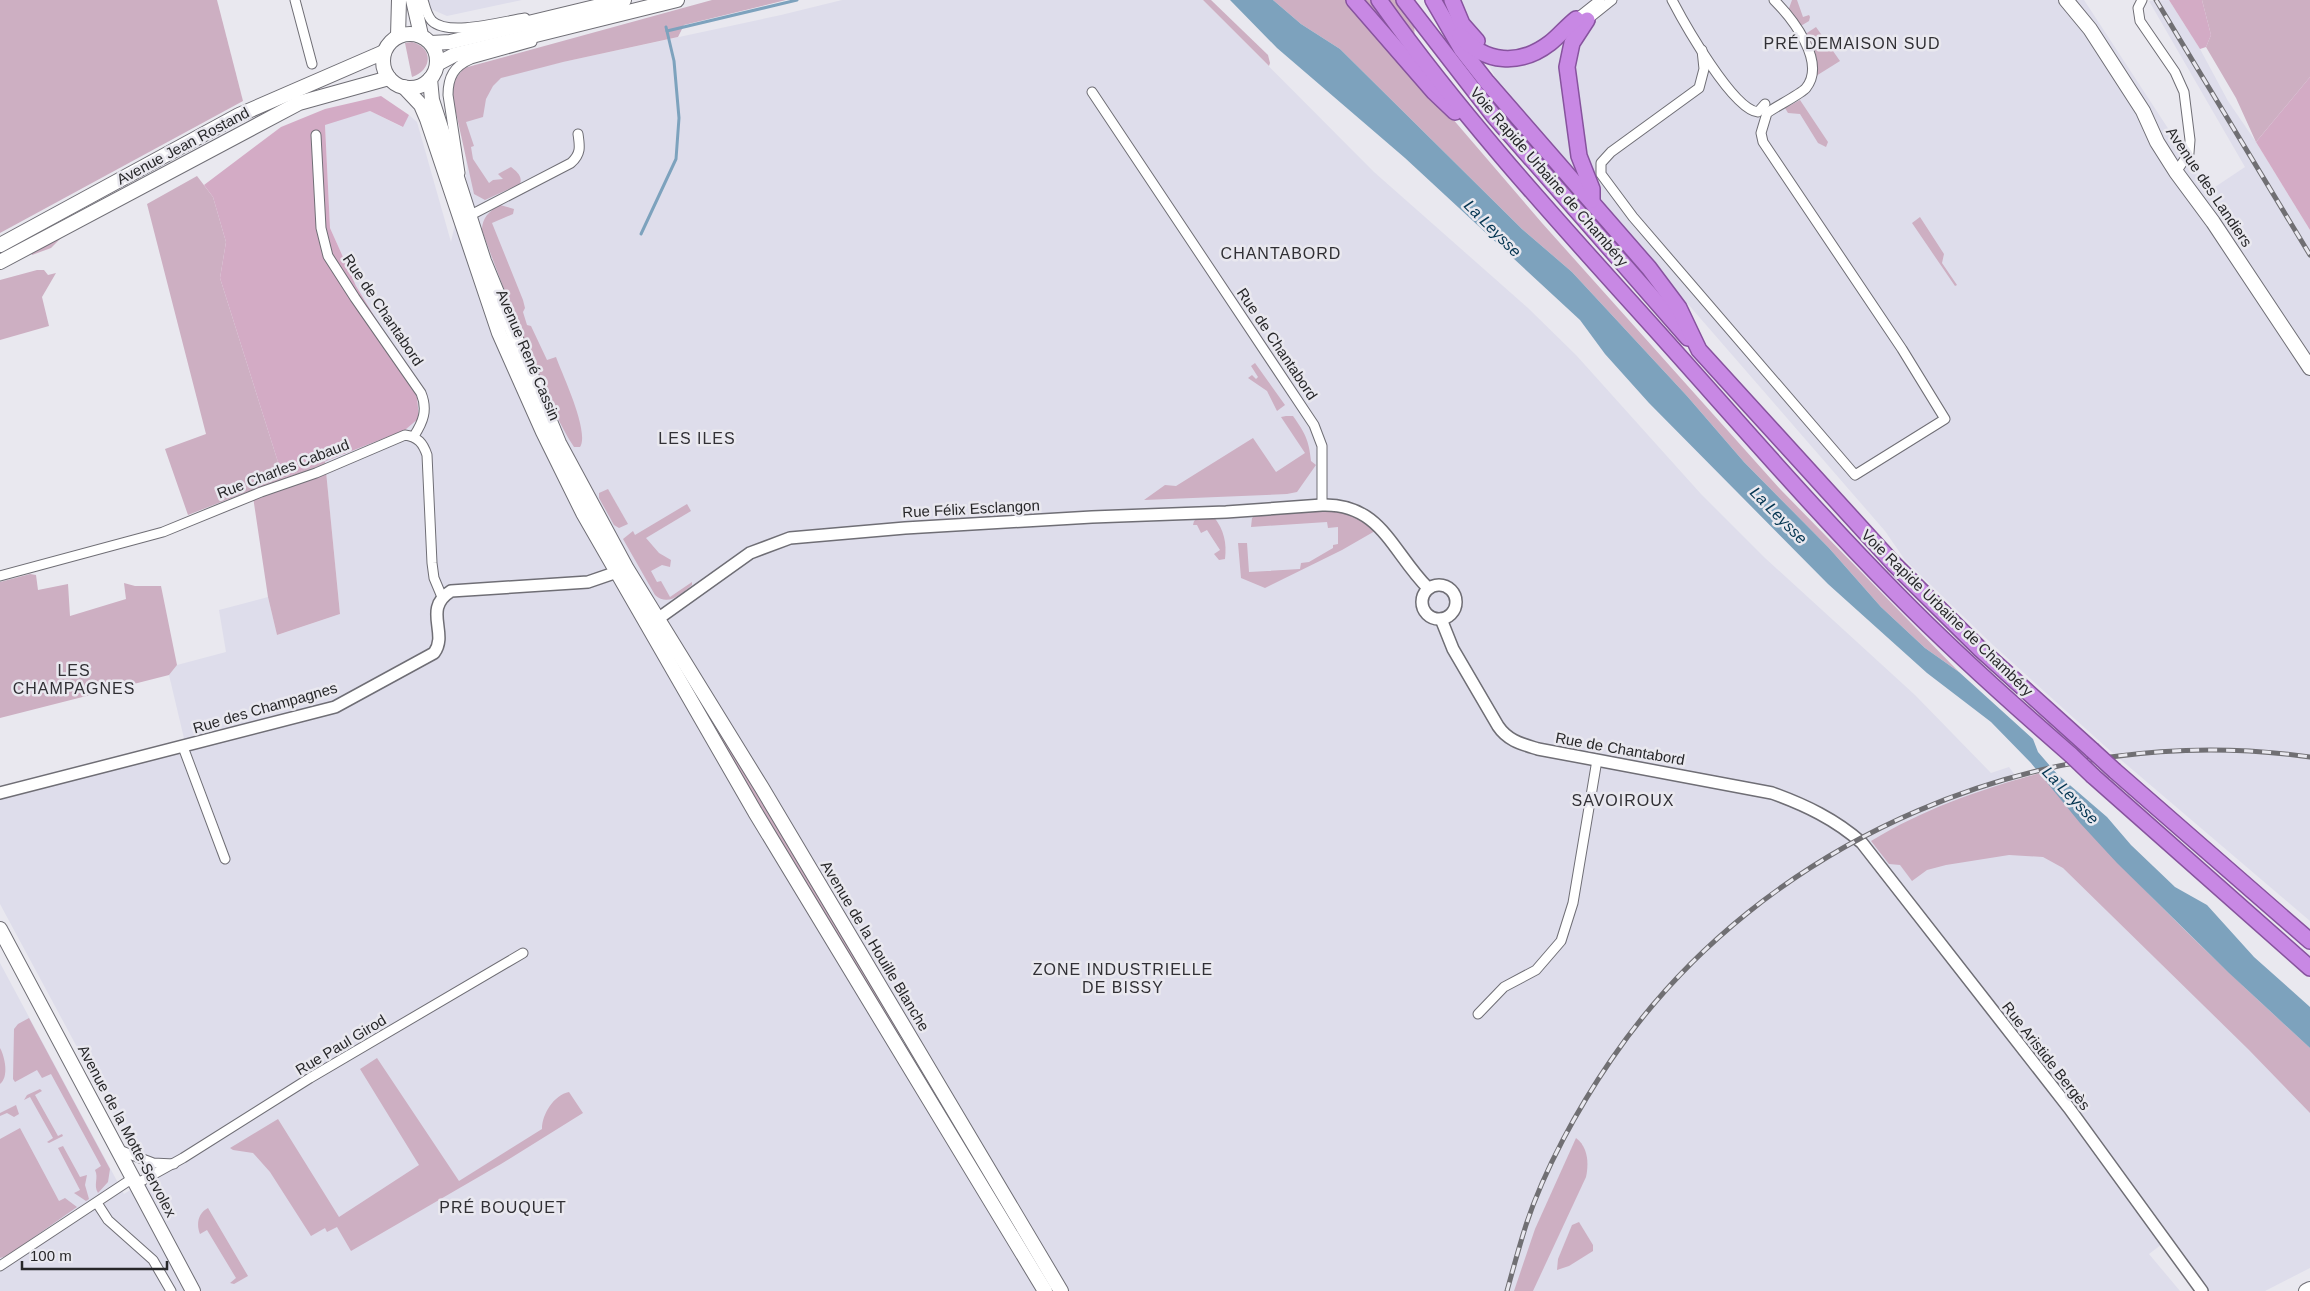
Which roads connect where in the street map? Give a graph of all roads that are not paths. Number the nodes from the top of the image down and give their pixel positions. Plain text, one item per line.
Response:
1 (294, 0) edge
2 (399, 0) edge
3 (413, 0) edge
4 (423, 0) edge
5 (624, 0) edge
6 (677, 0) edge
7 (1354, 0) edge
8 (1379, 0) edge
9 (1404, 0) edge
10 (1433, 0) edge
11 (1452, 0) edge
12 (1600, 0) edge
13 (1612, 0) edge
14 (1670, 0) edge
15 (1774, 0) edge
16 (2061, 0) edge
17 (2142, 0) edge
18 (2070, 4) edge
19 (602, 6) junction
20 (635, 10) junction
21 (1441, 14) junction
22 (1581, 20) junction
23 (398, 36) junction
24 (426, 39) junction
25 (1702, 50) junction
26 (384, 52) junction
27 (1505, 55) junction
28 (312, 64) dead end
29 (437, 64) junction
30 (389, 78) junction
31 (430, 79) junction
32 (404, 87) junction
33 (1092, 92) dead end
34 (1765, 104) dead end
35 (578, 134) dead end
36 (316, 135) dead end
37 (2176, 172) junction
38 (1520, 177) junction
39 (460, 184) junction
40 (1592, 201) junction
41 (464, 218) junction
42 (0, 245) edge
43 (0, 262) edge
44 (1699, 350) junction
45 (2310, 368) edge
46 (414, 436) junction
47 (1322, 505) junction
48 (622, 571) junction
49 (0, 576) edge
50 (1428, 588) junction
51 (442, 597) junction
52 (1441, 619) junction
53 (653, 623) junction
54 (183, 746) junction
55 (1597, 760) junction
56 (0, 793) edge
57 (1858, 839) joint
58 (225, 859) dead end
59 (0, 929) edge
60 (2310, 941) edge
61 (523, 953) dead end
62 (2304, 963) edge
63 (1478, 1014) dead end
64 (118, 1150) junction
65 (175, 1164) junction
66 (135, 1181) junction
67 (97, 1203) junction
68 (0, 1266) edge
69 (2310, 1289) edge
70 (171, 1291) edge
71 (193, 1291) edge
72 (1045, 1291) edge
73 (1061, 1291) edge
74 (2202, 1291) edge
75 (2306, 1291) edge

1 - 28 street
2 - 23 main road
3 - 24 main road
4 - 19 street
5 - 19 main road
6 - 20 main road
7 - 38 highway
8 - 38 highway, Voie Rapide Urbaine de Chambéry
9 - 44 highway, Voie Rapide Urbaine de Chambéry
10 - 21 highway
11 - 27 highway
12 - 22 street
13 - 22 street
14 - 25 street
15 - 25 street
16 - 18 main road
17 - 37 street
18 - 37 main road, Avenue des Landiers
19 - 24 main road
20 - 29 main road
20 - 39 street, Avenue René Cassin
21 - 27 highway
21 - 40 highway
22 - 27 highway
22 - 40 highway
23 - 24 main road
23 - 26 main road, Avenue Jean Rostand
24 - 29 main road
25 - 34 street
26 - 30 main road
26 - 42 main road, Avenue Jean Rostand
29 - 31 main road
30 - 32 main road
30 - 43 main road, Avenue Jean Rostand
31 - 32 main road
31 - 39 main road, Avenue René Cassin
32 - 41 main road, Avenue René Cassin
33 - 47 street, Rue de Chantabord
35 - 41 street
36 - 46 street, Rue de Chantabord
37 - 45 main road, Avenue des Landiers
38 - 62 highway, Voie Rapide Urbaine de Chambéry, bridge
39 - 41 main road, Avenue René Cassin
40 - 44 highway
41 - 48 main road, Avenue René Cassin
44 - 60 highway, Voie Rapide Urbaine de Chambéry, bridge
46 - 49 street, Rue Charles Cabaud
46 - 51 street
47 - 50 street
47 - 53 street, Rue Félix Esclangon
48 - 51 street
48 - 53 main road, Avenue René Cassin
50 - 52 street
50 - 52 street
51 - 54 street, Rue des Champagnes
52 - 55 street, Rue de Chantabord
53 - 72 main road
53 - 73 main road, Avenue de la Houille Blanche
54 - 56 street, Rue des Champagnes
54 - 58 street
55 - 57 street, Rue de Chantabord
55 - 63 street
57 - 74 street, Rue Aristide Bergès
59 - 64 main road, Avenue de la Motte-Servolex
61 - 65 street, Rue Paul Girod
64 - 65 street
64 - 66 main road, Avenue de la Motte-Servolex
65 - 66 street, Rue Paul Girod
66 - 67 street, Rue Paul Girod
66 - 71 main road, Avenue de la Motte-Servolex
67 - 68 street, Rue Paul Girod
67 - 70 street
69 - 75 main road

